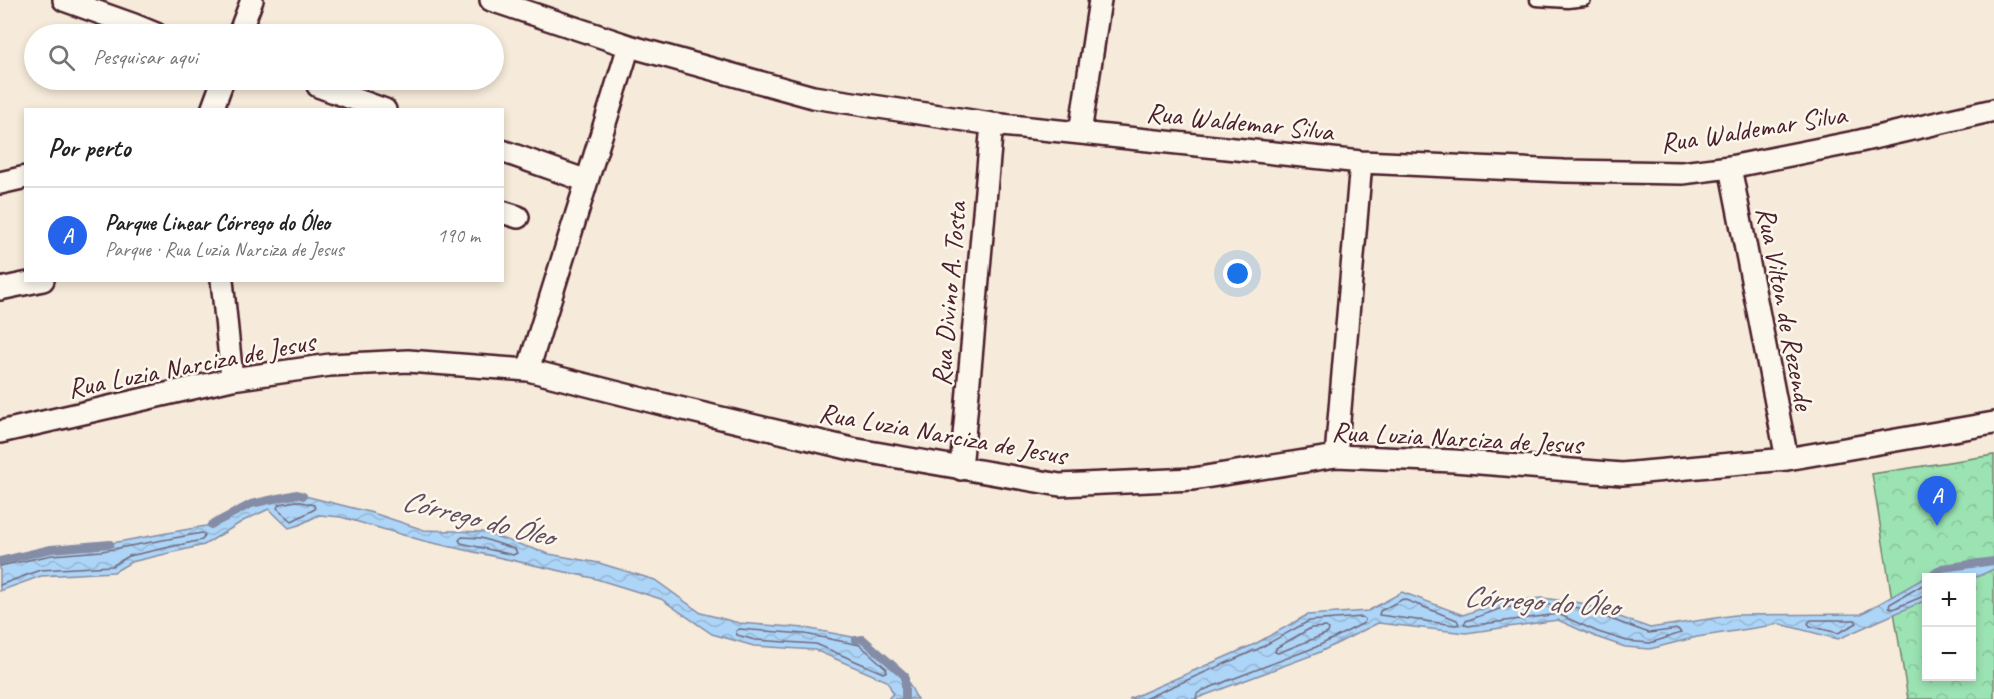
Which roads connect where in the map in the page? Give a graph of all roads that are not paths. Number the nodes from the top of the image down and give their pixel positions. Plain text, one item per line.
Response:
1 (64, 0) edge
2 (252, 0) edge
3 (491, 0) edge
4 (1100, 0) edge
5 (1536, 0) edge
6 (1585, 0) edge
7 (131, 24) edge
8 (243, 24) edge
9 (629, 46) junction
10 (219, 90) edge
11 (329, 90) edge
12 (213, 108) edge
13 (380, 108) edge
14 (1994, 110) edge
15 (992, 124) junction
16 (1080, 134) junction
17 (504, 152) edge
18 (1361, 162) junction
19 (1730, 167) junction
20 (24, 177) edge
21 (587, 181) junction
22 (0, 183) edge
23 (34, 282) edge
24 (222, 282) edge
25 (0, 289) edge
26 (528, 370) junction
27 (232, 379) junction
28 (1994, 423) edge
29 (0, 432) edge
30 (1336, 456) junction
31 (1787, 459) junction
32 (961, 469) junction

1 - 7 street
2 - 8 street
3 - 9 street, Rua Waldemar Silva
4 - 16 street
5 - 6 lane
9 - 15 street, Rua Waldemar Silva
9 - 21 street
10 - 12 street
11 - 13 street
14 - 19 street, Rua Waldemar Silva
15 - 16 street, Rua Waldemar Silva
15 - 32 street, Rua Divino A. Tosta
16 - 18 street, Rua Waldemar Silva
17 - 21 street
18 - 19 street, Rua Waldemar Silva
18 - 30 street
19 - 31 street, Rua Vilton de Rezende
20 - 22 street
21 - 26 street
23 - 25 street
24 - 27 street
26 - 27 street, Rua Luzia Narciza de Jesus
26 - 32 street, Rua Luzia Narciza de Jesus
27 - 29 street, Rua Luzia Narciza de Jesus
28 - 31 street, Rua Luzia Narciza de Jesus
30 - 31 street, Rua Luzia Narciza de Jesus
30 - 32 street, Rua Luzia Narciza de Jesus

